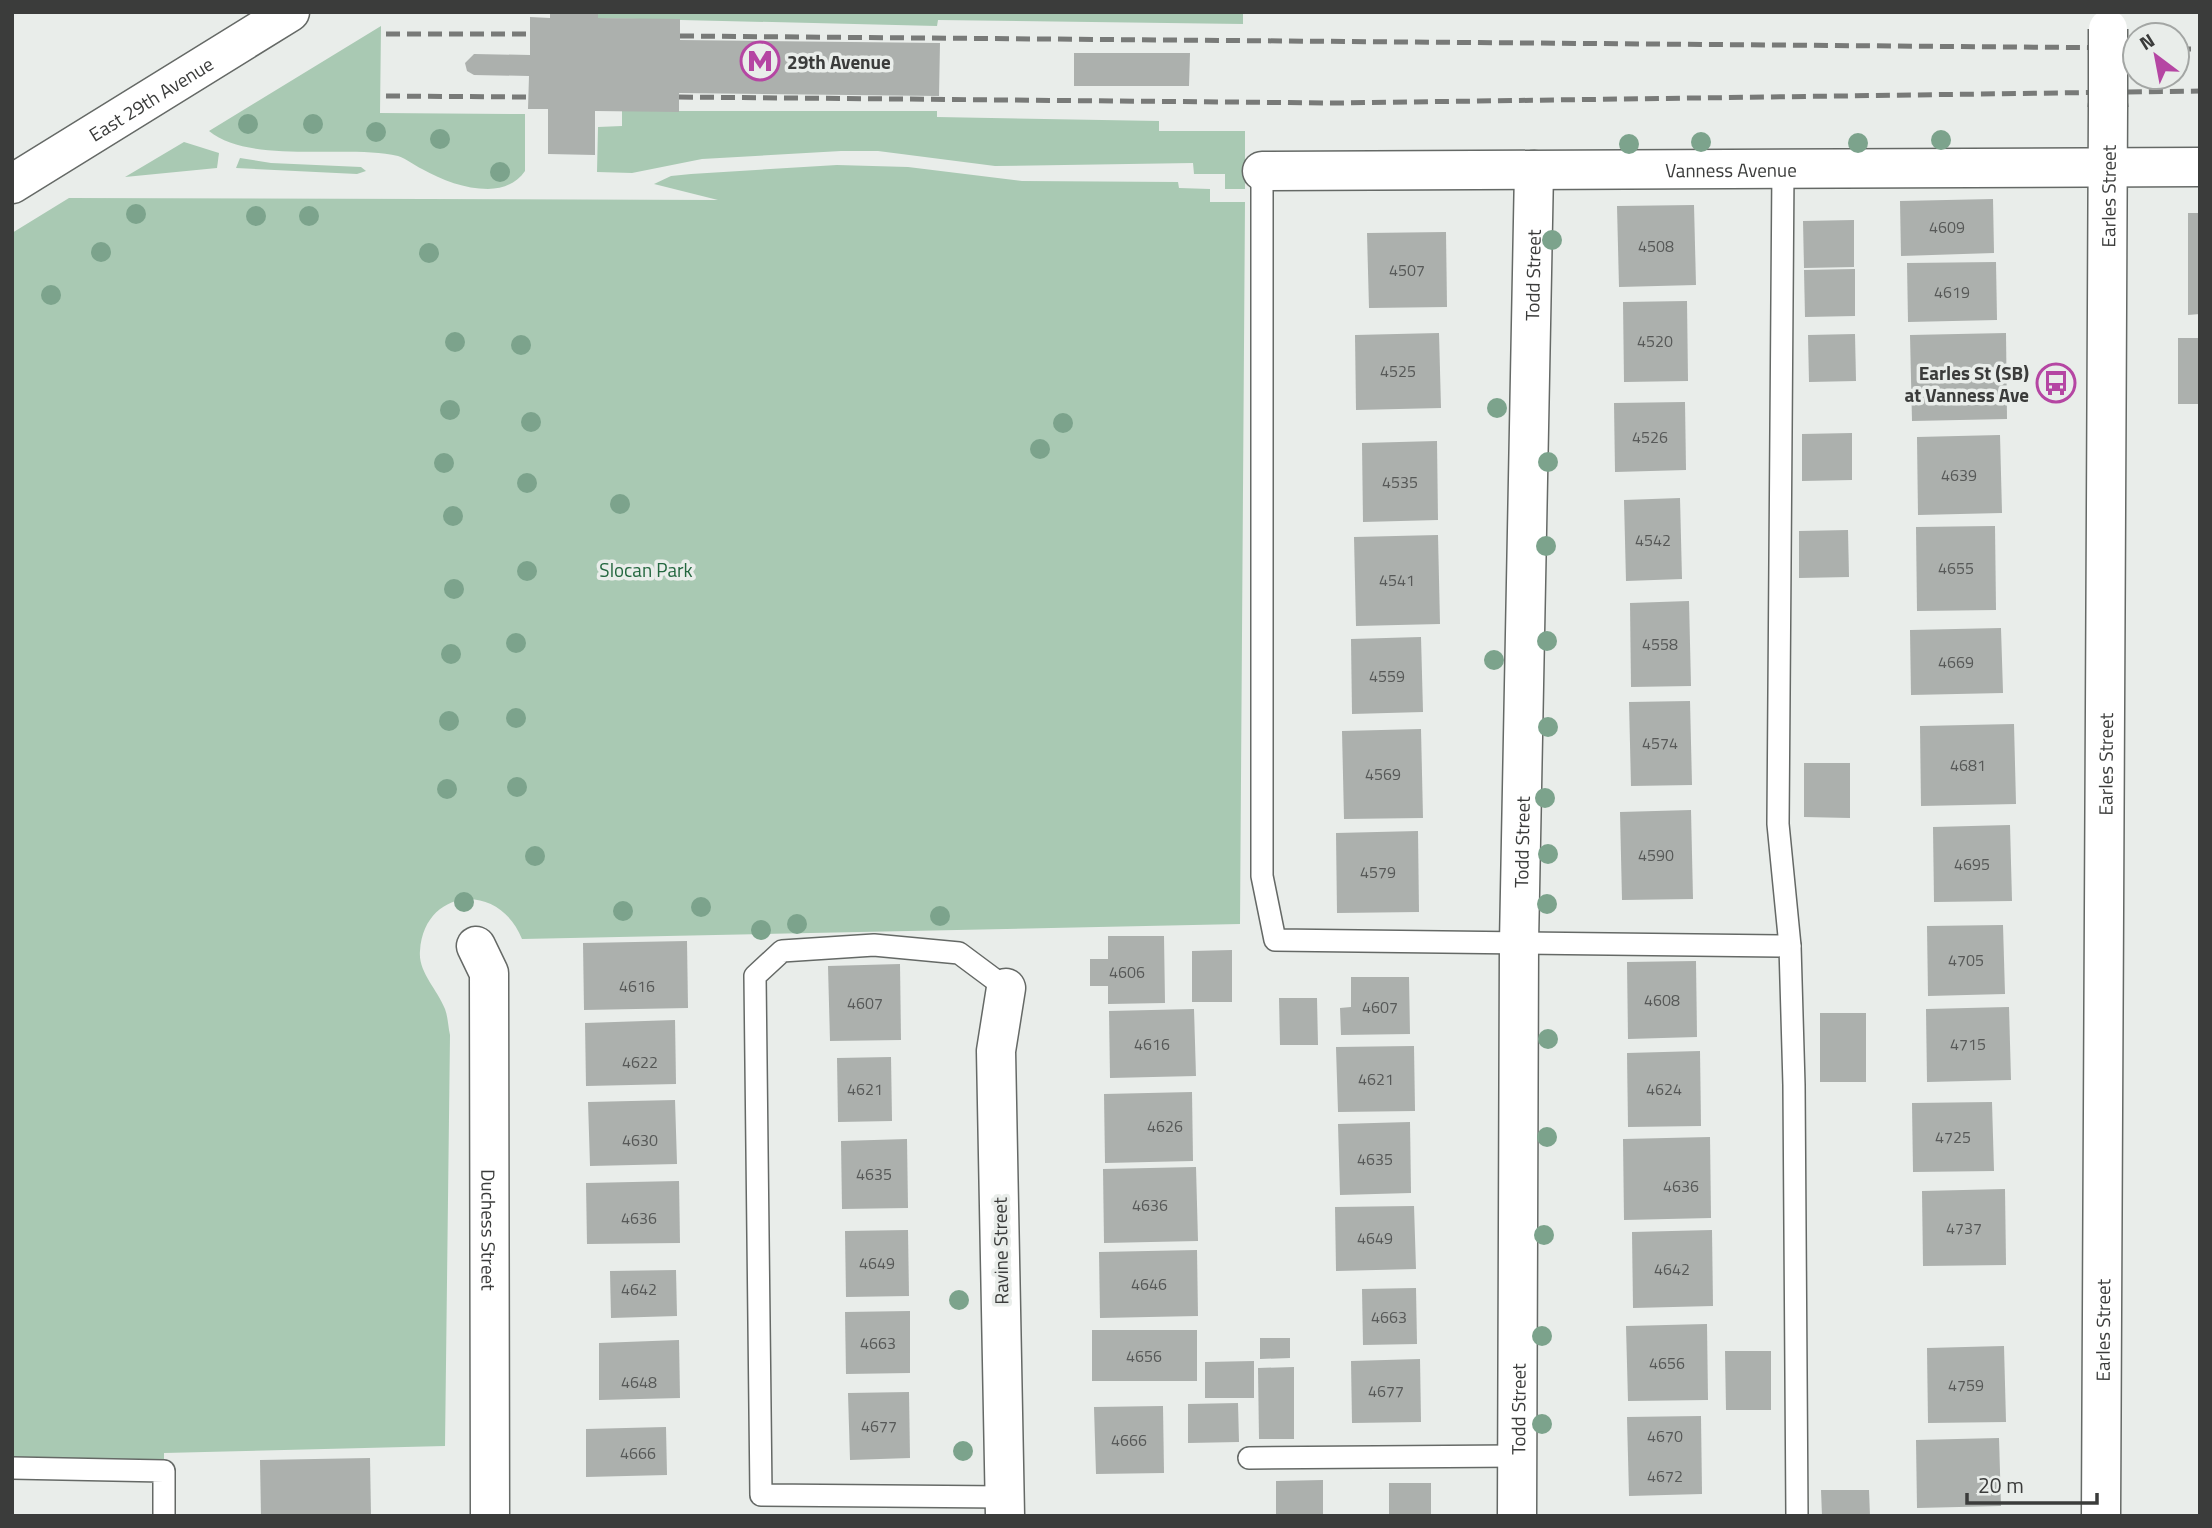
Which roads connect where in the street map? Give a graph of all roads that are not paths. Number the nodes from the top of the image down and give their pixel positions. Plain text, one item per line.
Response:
1 (290, 12) edge
2 (2108, 21) edge
3 (2107, 167) junction
4 (2200, 167) edge
5 (1783, 169) junction
6 (1534, 170) junction
7 (1262, 171) joint
8 (12, 184) edge
9 (1519, 943) junction
10 (476, 946) dead end
11 (1790, 946) junction
12 (1006, 988) joint
13 (1517, 1456) junction
14 (1249, 1458) dead end
15 (12, 1468) edge
16 (1005, 1506) edge
17 (164, 1516) edge
18 (490, 1516) edge
19 (1517, 1516) edge
20 (1797, 1516) edge
21 (2101, 1516) edge

1 - 8 street, East 29th Avenue
2 - 3 street, Earles Street, bridge
3 - 4 street, Vanness Avenue
3 - 5 street, Vanness Avenue
3 - 21 street, Earles Street
5 - 6 street, Vanness Avenue
5 - 11 lane
6 - 7 street, Vanness Avenue
6 - 9 street, Todd Street
7 - 9 lane
9 - 11 lane
9 - 13 street, Todd Street
10 - 18 street, Duchess Street
11 - 20 lane
12 - 16 street, Ravine Street
12 - 16 lane
13 - 14 lane
13 - 19 street, Todd Street
15 - 17 lane

